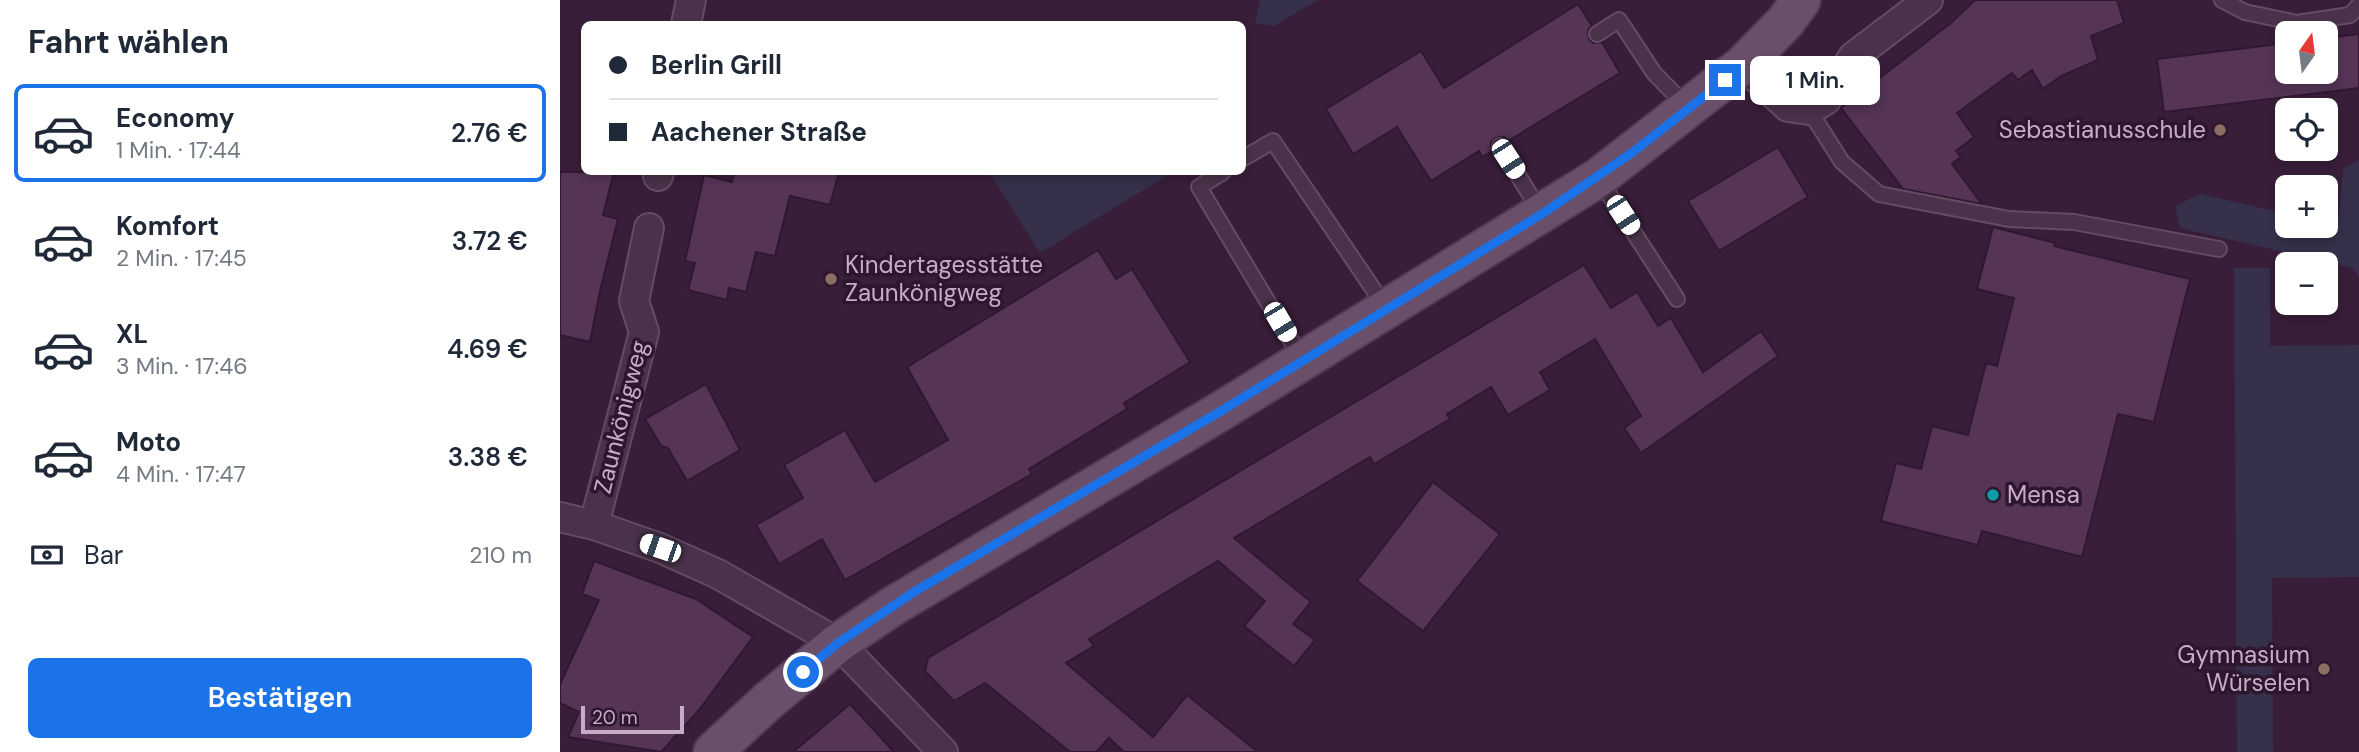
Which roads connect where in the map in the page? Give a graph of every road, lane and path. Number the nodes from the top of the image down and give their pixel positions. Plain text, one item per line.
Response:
1 (691, 0) edge
2 (1801, 0) edge
3 (1928, 0) edge
4 (2222, 0) edge
5 (2359, 5) edge
6 (688, 21) edge
7 (1597, 34) dead end
8 (1743, 65) junction
9 (1689, 109) junction
10 (1809, 110) junction
11 (1500, 146) dead end
12 (1246, 157) edge
13 (1218, 175) edge
14 (1598, 178) junction
15 (1542, 214) junction
16 (649, 228) dead end
17 (2219, 249) dead end
18 (1677, 299) dead end
19 (1386, 309) junction
20 (1302, 360) junction
21 (560, 517) edge
22 (594, 525) junction
23 (838, 643) junction
24 (713, 752) edge
25 (943, 752) edge

1 - 6 street
2 - 8 main road
3 - 10 street
4 - 5 lane
7 - 9 lane
8 - 9 main road
8 - 10 street
9 - 14 main road
10 - 17 lane
11 - 15 lane
12 - 19 lane
13 - 20 lane
14 - 15 main road
14 - 18 lane
15 - 19 main road
16 - 22 street, Zaunkönigweg
19 - 20 main road
20 - 23 main road
21 - 22 street
22 - 23 street
23 - 24 main road
23 - 25 street

